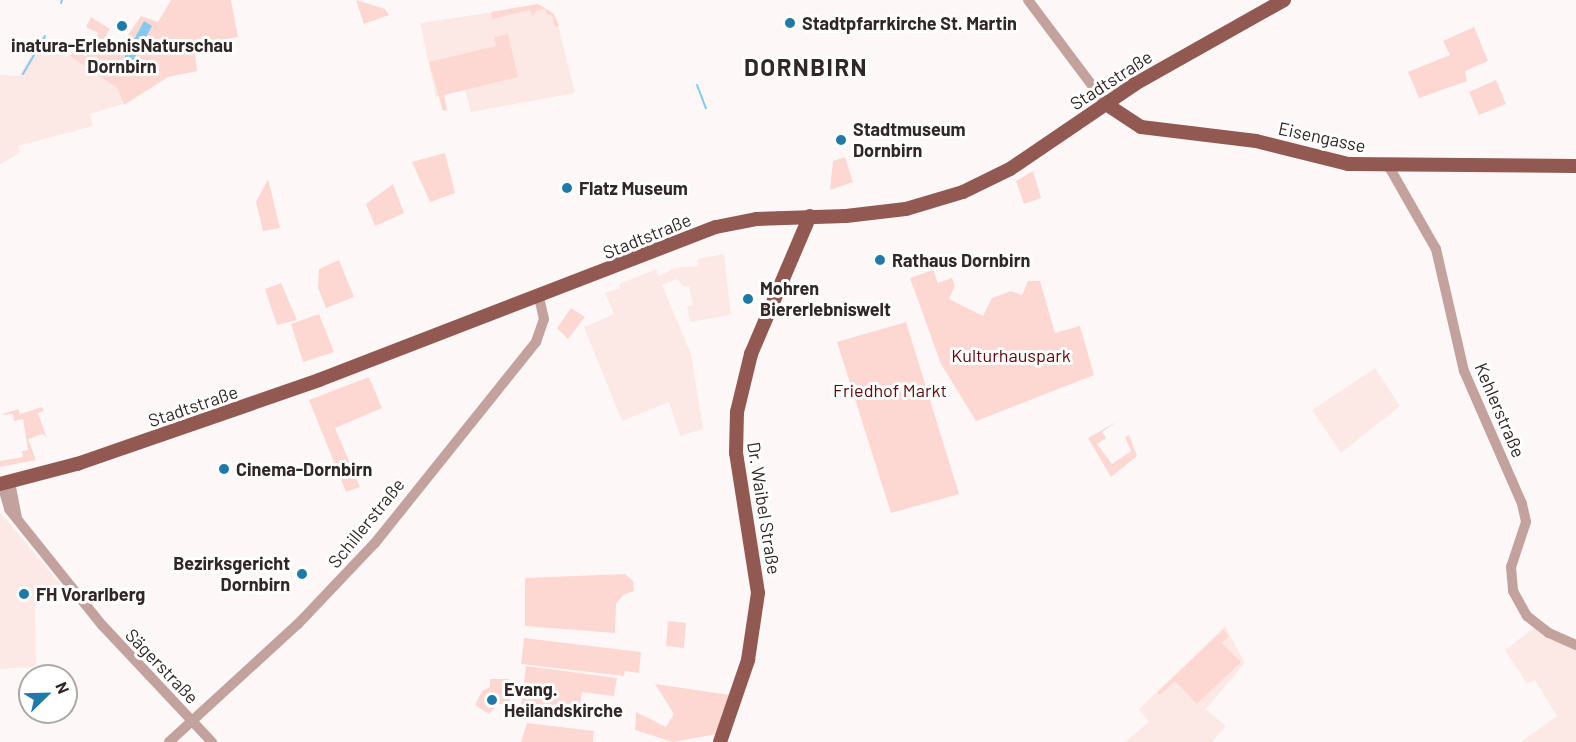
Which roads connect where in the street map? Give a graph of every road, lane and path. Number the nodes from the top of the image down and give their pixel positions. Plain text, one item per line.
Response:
1 (1028, 0) edge
2 (1284, 0) edge
3 (1106, 104) junction
4 (1388, 165) junction
5 (1576, 166) edge
6 (810, 216) junction
7 (536, 299) junction
8 (3, 483) edge
9 (1576, 645) edge
10 (193, 722) junction
11 (169, 742) edge
12 (212, 742) edge
13 (720, 742) edge

1 - 3 street
2 - 3 main road, Stadtstraße
3 - 4 main road, Eisengasse
3 - 6 main road, Stadtstraße
4 - 5 main road, Eisengasse
4 - 9 street, Kehlerstraße
6 - 7 main road, Stadtstraße
6 - 13 main road, Dr. Waibel Straße
7 - 8 main road, Stadtstraße
7 - 10 street, Schillerstraße
8 - 10 street, Sägerstraße
10 - 11 street, Schillerstraße
10 - 12 street, Sägerstraße

